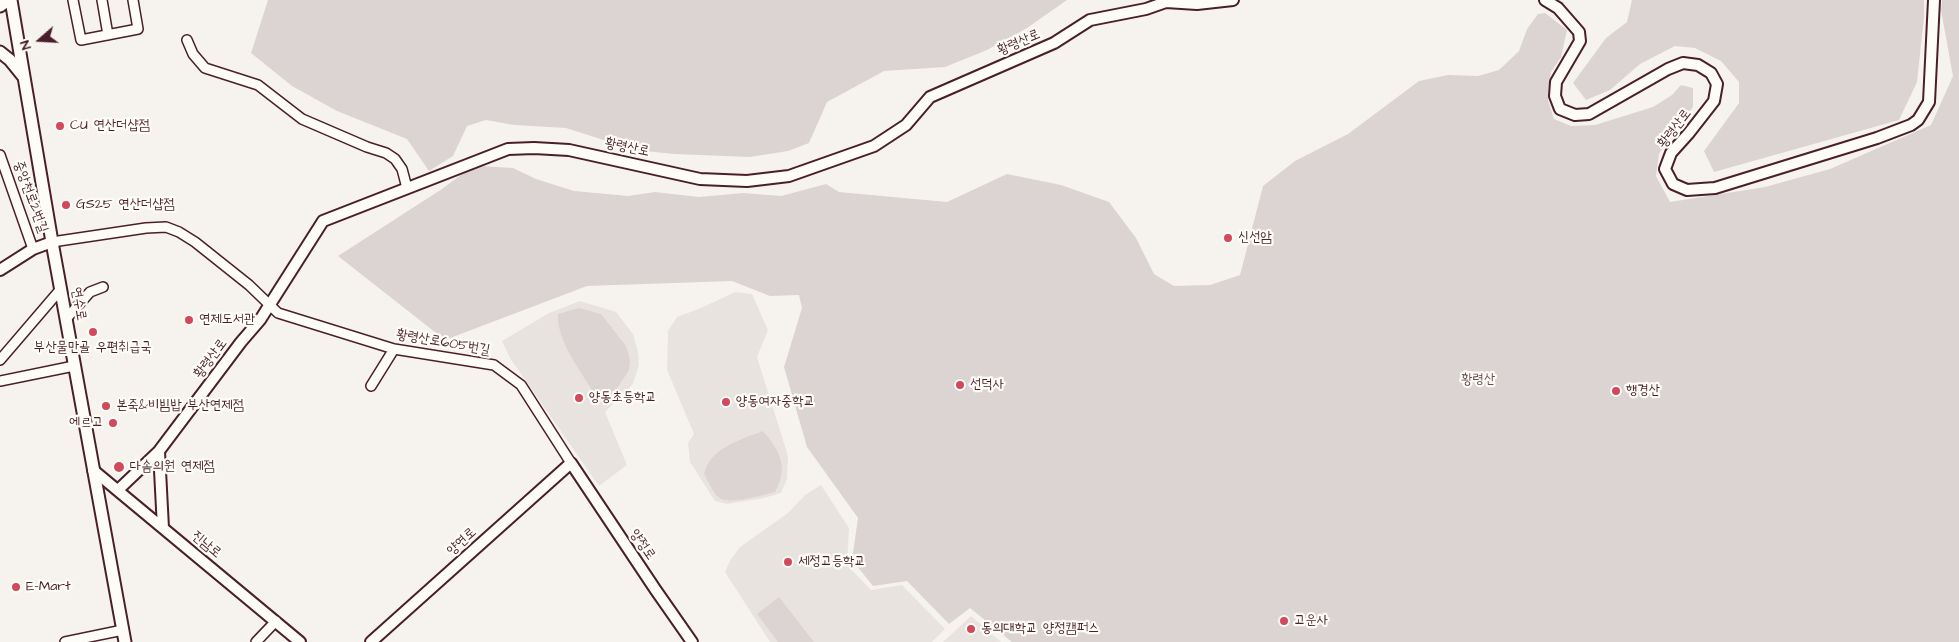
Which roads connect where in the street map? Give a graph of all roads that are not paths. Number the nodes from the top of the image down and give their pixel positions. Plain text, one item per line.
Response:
1 (9, 0) edge
2 (73, 0) edge
3 (102, 0) edge
4 (133, 0) edge
5 (1233, 0) edge
6 (1546, 0) edge
7 (1934, 0) edge
8 (0, 6) edge
9 (108, 35) junction
10 (187, 40) dead end
11 (0, 52) edge
12 (24, 76) junction
13 (0, 155) edge
14 (407, 188) junction
15 (52, 242) junction
16 (34, 248) junction
17 (1, 268) edge
18 (103, 287) dead end
19 (60, 290) junction
20 (270, 306) junction
21 (66, 319) junction
22 (394, 349) junction
23 (0, 360) edge
24 (74, 366) junction
25 (0, 381) edge
26 (371, 386) dead end
27 (159, 451) junction
28 (571, 463) junction
29 (93, 470) junction
30 (118, 490) junction
31 (163, 528) junction
32 (276, 621) junction
33 (124, 636) edge
34 (65, 642) edge
35 (256, 642) edge
36 (300, 642) edge
37 (371, 642) edge
38 (692, 642) edge

1 - 8 main road
1 - 12 main road, 연수로
2 - 9 street
3 - 9 street
4 - 9 street
5 - 14 street, 황령산로
6 - 7 street, 황령산로
10 - 14 street
11 - 12 main road
12 - 15 main road, 연수로
13 - 16 street, 중앙천로2번길
14 - 20 street, 황령산로
15 - 16 street
15 - 19 main road, 연수로
15 - 20 street, 황령산로605번길
16 - 17 street
18 - 21 street
19 - 21 main road, 연수로
19 - 23 street
20 - 22 street, 황령산로605번길
20 - 27 street, 황령산로
21 - 24 main road, 연수로
22 - 26 street
22 - 28 street, 황령산로605번길
24 - 25 street
24 - 29 main road, 연수로
27 - 30 street, 황령산로
27 - 31 street
28 - 37 street, 양연로
28 - 38 street, 양정로
29 - 30 street, 진남로
29 - 33 main road, 연수로
30 - 31 street, 진남로
31 - 32 street, 진남로
32 - 35 street
32 - 36 street, 진남로
33 - 34 street

